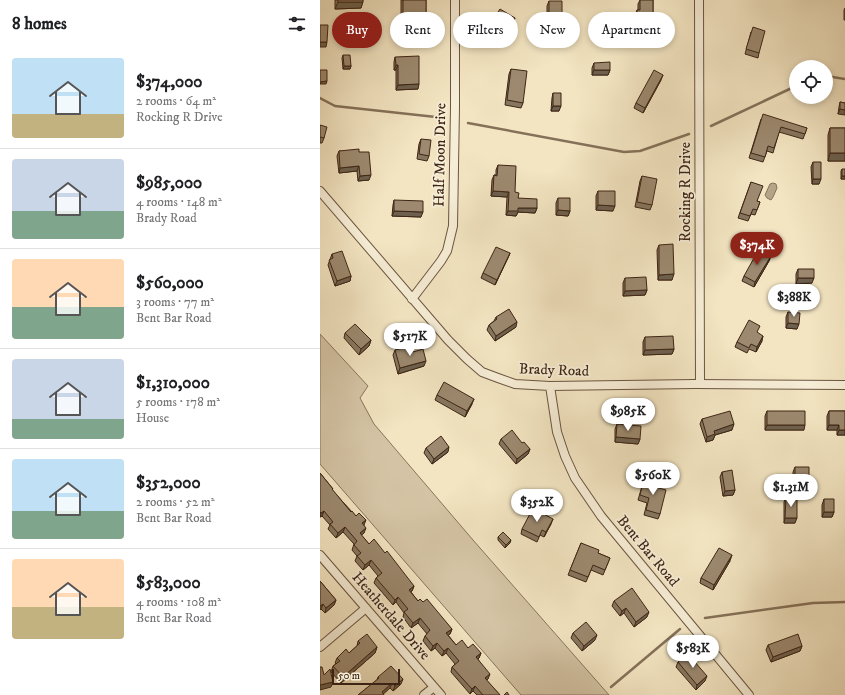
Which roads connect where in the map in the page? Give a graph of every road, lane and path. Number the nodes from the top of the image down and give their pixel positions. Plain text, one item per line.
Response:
1 (456, 0) edge
2 (699, 0) edge
3 (320, 191) edge
4 (412, 299) junction
5 (700, 384) junction
6 (550, 386) junction
7 (845, 386) edge
8 (320, 555) edge
9 (366, 608) junction
10 (320, 647) edge
11 (434, 687) junction
12 (424, 695) edge
13 (441, 695) edge
14 (749, 695) edge

1 - 4 street, Half Moon Drive
2 - 5 street, Rocking R Drive
3 - 4 street, Brady Road
4 - 6 street, Brady Road
5 - 6 street, Brady Road
5 - 7 street, Brady Road
6 - 14 street, Bent Bar Road
8 - 9 street, Heatherdale Drive
9 - 10 street
9 - 11 street, Heatherdale Drive
11 - 12 street
11 - 13 street, Heatherdale Drive

